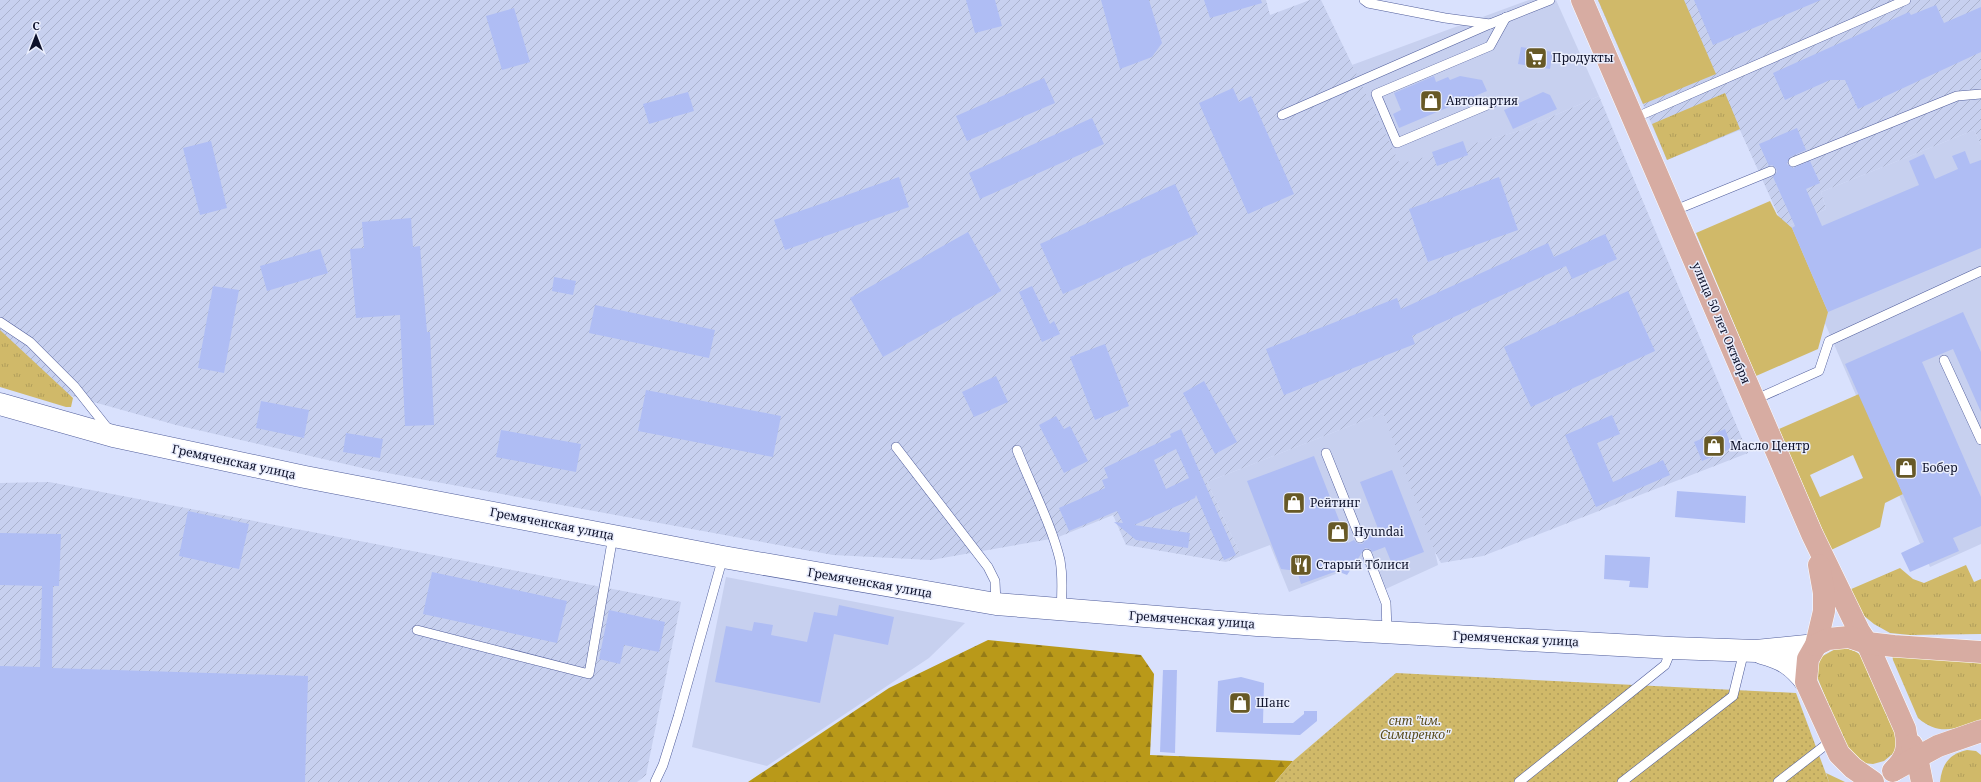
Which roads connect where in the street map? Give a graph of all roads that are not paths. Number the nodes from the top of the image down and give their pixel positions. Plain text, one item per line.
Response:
1 (1364, 0) edge
2 (1550, 0) edge
3 (1582, 0) edge
4 (1906, 0) edge
5 (1506, 17) junction
6 (1490, 24) junction
7 (1981, 94) edge
8 (1492, 103) dead end
9 (1282, 115) dead end
10 (1632, 119) junction
11 (1793, 162) dead end
12 (1771, 171) dead end
13 (1672, 211) junction
14 (1981, 271) edge
15 (0, 322) edge
16 (1944, 360) dead end
17 (1754, 400) junction
18 (2, 406) edge
19 (114, 436) junction
20 (1981, 440) edge
21 (896, 447) dead end
22 (1017, 450) dead end
23 (1326, 453) dead end
24 (1812, 534) junction
25 (613, 536) junction
26 (1360, 538) dead end
27 (1367, 554) dead end
28 (723, 557) junction
29 (996, 604) junction
30 (1062, 610) junction
31 (417, 630) dead end
32 (1387, 631) junction
33 (1867, 643) junction
34 (1816, 645) junction
35 (1672, 648) junction
36 (1750, 651) junction
37 (1981, 652) edge
38 (1806, 682) junction
39 (1905, 729) junction
40 (1981, 731) edge
41 (1832, 740) junction
42 (1916, 756) junction
43 (1893, 771) junction
44 (1867, 778) edge
45 (655, 782) edge
46 (1518, 782) edge
47 (1622, 782) edge
48 (1778, 782) edge
49 (1922, 782) edge

1 - 6 lane
2 - 5 lane
3 - 10 main road, улица 50 лет Октября
4 - 10 lane
5 - 6 lane
5 - 8 lane
6 - 9 lane
7 - 11 lane
10 - 13 main road, улица 50 лет Октября
12 - 13 lane
13 - 17 main road, улица 50 лет Октября
14 - 17 lane
15 - 19 lane
16 - 20 lane
17 - 24 main road, улица 50 лет Октября
18 - 19 main road, Гремяченская улица
19 - 25 main road, Гремяченская улица
21 - 29 lane
22 - 30 lane
23 - 26 lane
24 - 33 main road, улица 50 лет Октября
24 - 34 main road
25 - 28 main road, Гремяченская улица
25 - 31 lane
27 - 32 lane
28 - 29 main road, Гремяченская улица
28 - 45 lane
29 - 30 main road, Гремяченская улица
30 - 32 main road, Гремяченская улица
32 - 35 main road, Гремяченская улица
33 - 34 main road
33 - 37 main road
33 - 39 main road, улица 50 лет Октября
34 - 36 main road
34 - 38 main road
35 - 36 main road, Гремяченская улица
35 - 46 lane
36 - 38 main road
36 - 47 lane
38 - 41 main road
39 - 42 main road
39 - 43 main road
40 - 42 main road
41 - 44 main road
41 - 48 lane
42 - 43 main road
42 - 49 main road
43 - 44 main road

